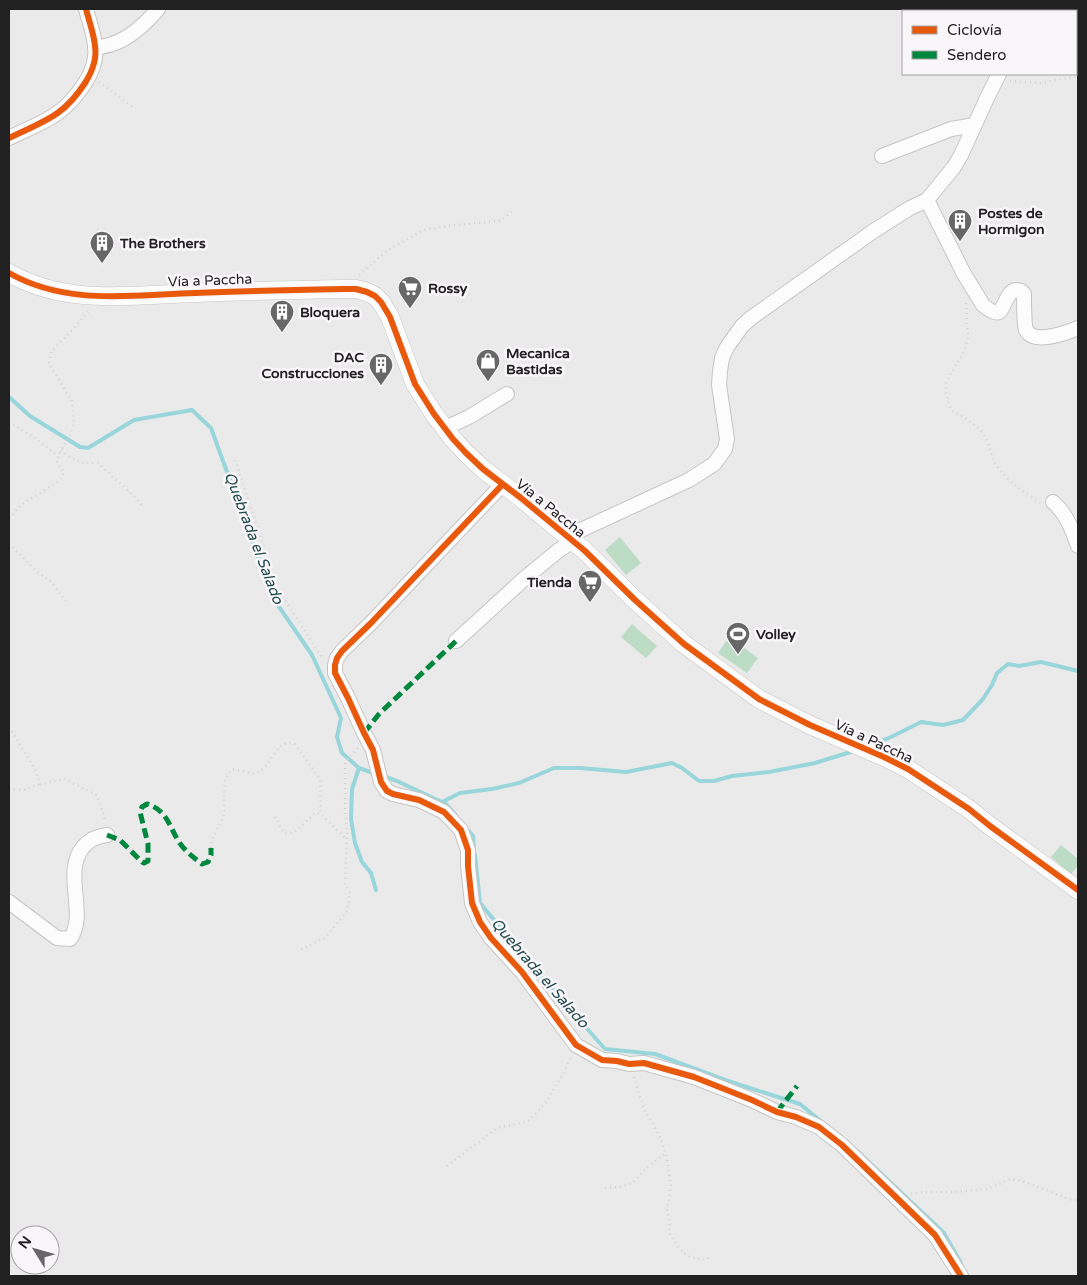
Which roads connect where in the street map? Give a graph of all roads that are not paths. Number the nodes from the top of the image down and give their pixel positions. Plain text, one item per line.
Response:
1 (86, 9) edge
2 (158, 9) edge
3 (95, 47) junction
4 (998, 77) edge
5 (975, 125) junction
6 (9, 138) edge
7 (882, 156) dead end
8 (927, 200) junction
9 (9, 273) edge
10 (1078, 328) edge
11 (507, 394) dead end
12 (445, 428) junction
13 (502, 485) junction
14 (1053, 502) road end
15 (571, 539) junction
16 (1078, 546) edge
17 (456, 641) dead end
18 (107, 835) road end
19 (1078, 890) edge
20 (9, 902) edge
21 (961, 1276) edge

1 - 3 street
2 - 3 street
3 - 6 street
4 - 5 street
5 - 7 street
5 - 8 street
8 - 10 street
8 - 15 street
9 - 12 main road, Vía a Paccha
11 - 12 street
12 - 13 main road, Vía a Paccha
13 - 15 main road, Vía a Paccha
13 - 21 street
14 - 16 street
15 - 17 street
15 - 19 main road, Vía a Paccha
18 - 20 street

